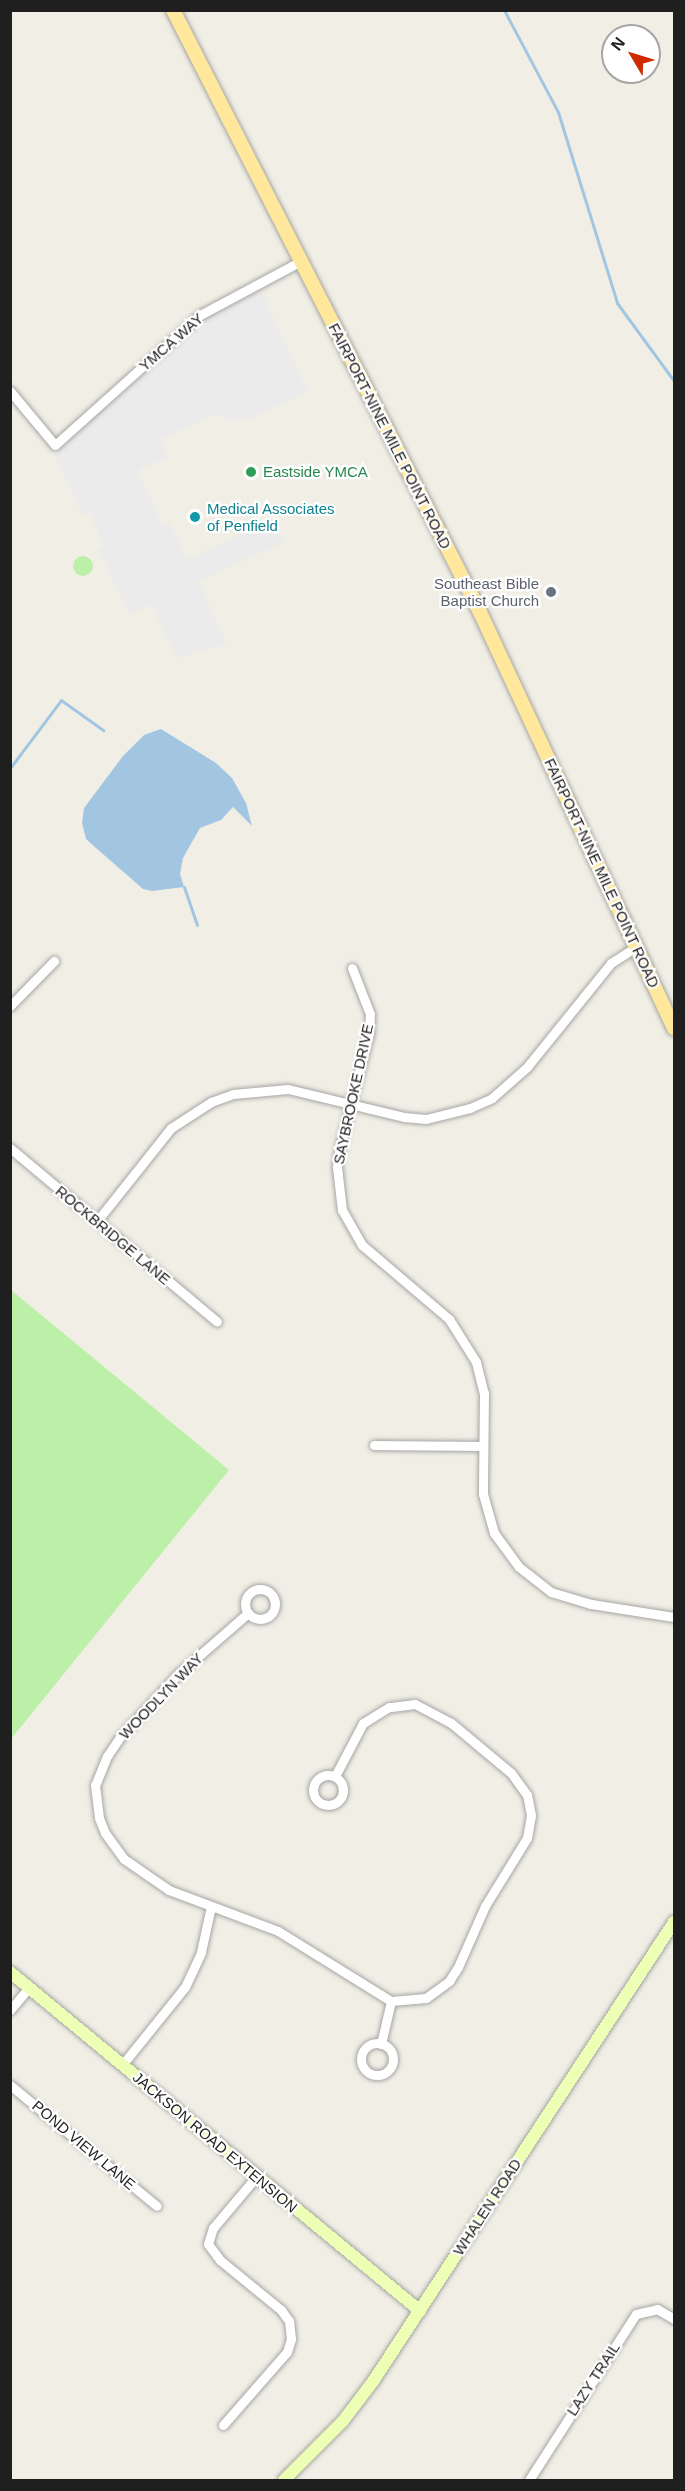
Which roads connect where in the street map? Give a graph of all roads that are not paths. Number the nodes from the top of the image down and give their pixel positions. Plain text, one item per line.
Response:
1 (173, 10) edge
2 (301, 261) junction
3 (10, 391) edge
4 (636, 947) junction
5 (54, 961) dead end
6 (352, 968) dead end
7 (10, 1006) edge
8 (675, 1029) edge
9 (351, 1103) junction
10 (10, 1148) edge
11 (97, 1221) junction
12 (217, 1322) dead end
13 (374, 1444) dead end
14 (482, 1446) junction
15 (248, 1613) dead end
16 (675, 1617) edge
17 (335, 1776) dead end
18 (211, 1906) junction
19 (674, 1925) edge
20 (10, 1972) edge
21 (29, 1987) junction
22 (391, 2001) junction
23 (10, 2010) edge
24 (381, 2044) dead end
25 (122, 2065) junction
26 (10, 2085) edge
27 (256, 2177) junction
28 (157, 2206) dead end
29 (420, 2311) junction
30 (675, 2319) edge
31 (223, 2425) dead end
32 (284, 2481) edge
33 (529, 2481) edge

1 - 2 main road, FAIRPORT-NINE MILE POINT ROAD
2 - 3 street, YMCA WAY
2 - 4 main road, FAIRPORT-NINE MILE POINT ROAD
4 - 8 main road, FAIRPORT-NINE MILE POINT ROAD
4 - 9 street
5 - 7 street
6 - 9 street, SAYBROOKE DRIVE
9 - 11 street
9 - 14 street, SAYBROOKE DRIVE
10 - 11 street, ROCKBRIDGE LANE
11 - 12 street, ROCKBRIDGE LANE
13 - 14 street
14 - 16 street, SAYBROOKE DRIVE
15 - 18 street, WOODLYN WAY
17 - 22 street
18 - 22 street, WOODLYN WAY
18 - 25 street
19 - 29 street, WHALEN ROAD
20 - 21 street, JACKSON ROAD EXTENSION
21 - 23 street
21 - 25 street, JACKSON ROAD EXTENSION
22 - 24 street
25 - 27 street, JACKSON ROAD EXTENSION
26 - 28 street, POND VIEW LANE
27 - 29 street, JACKSON ROAD EXTENSION
27 - 31 street
29 - 32 street, WHALEN ROAD
30 - 33 street, LAZY TRAIL

